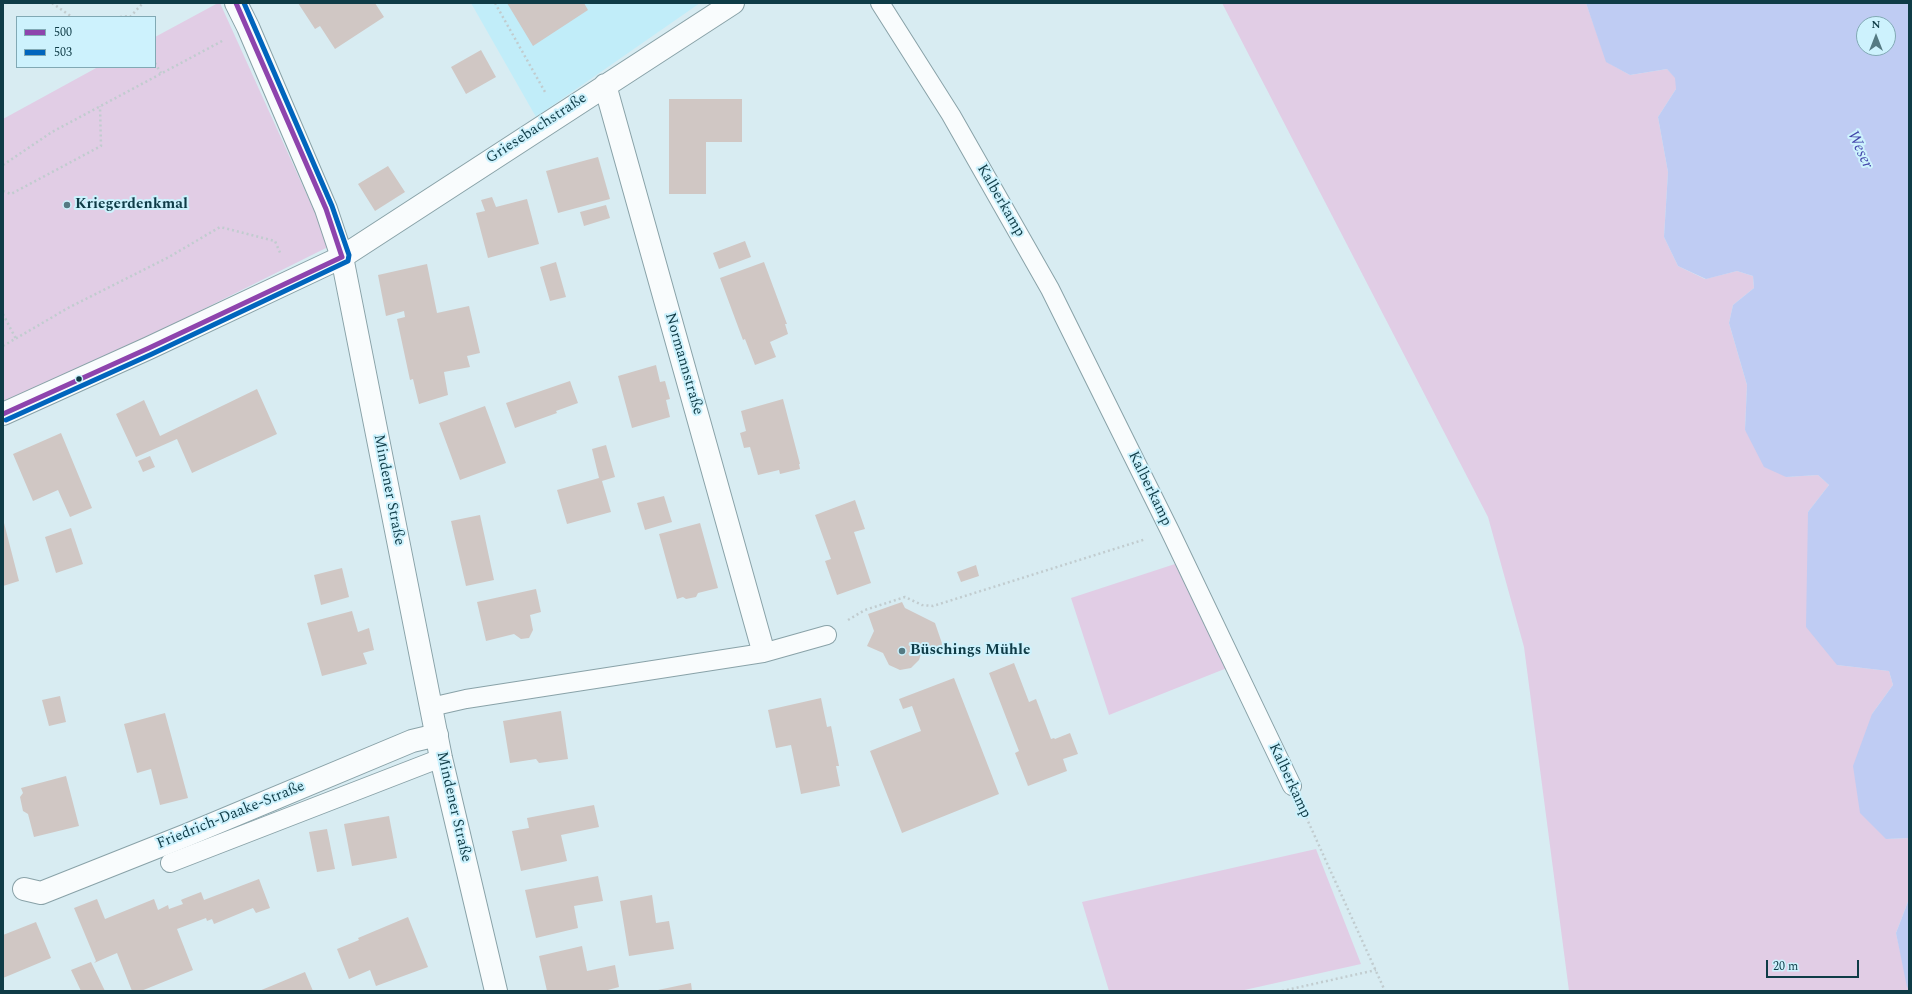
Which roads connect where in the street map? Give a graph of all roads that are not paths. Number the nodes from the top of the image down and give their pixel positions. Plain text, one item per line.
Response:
1 (236, 3) edge
2 (733, 3) edge
3 (880, 3) edge
4 (605, 85) junction
5 (342, 257) junction
6 (3, 414) edge
7 (827, 635) road end
8 (761, 644) dead end
9 (431, 707) junction
10 (437, 735) junction
11 (441, 758) junction
12 (1292, 786) road end
13 (170, 863) dead end
14 (24, 889) dead end
15 (496, 991) edge

1 - 5 street, Mindener Straße
2 - 4 street, Griesebachstraße
3 - 12 lane, Kalberkamp
4 - 5 street, Griesebachstraße
4 - 8 street, Normannstraße
5 - 6 street, Griesebachstraße
5 - 9 street, Mindener Straße
7 - 9 lane
9 - 10 street, Mindener Straße
10 - 11 street, Mindener Straße
10 - 14 street, Friedrich-Daake-Straße
11 - 13 lane
11 - 15 street, Mindener Straße

